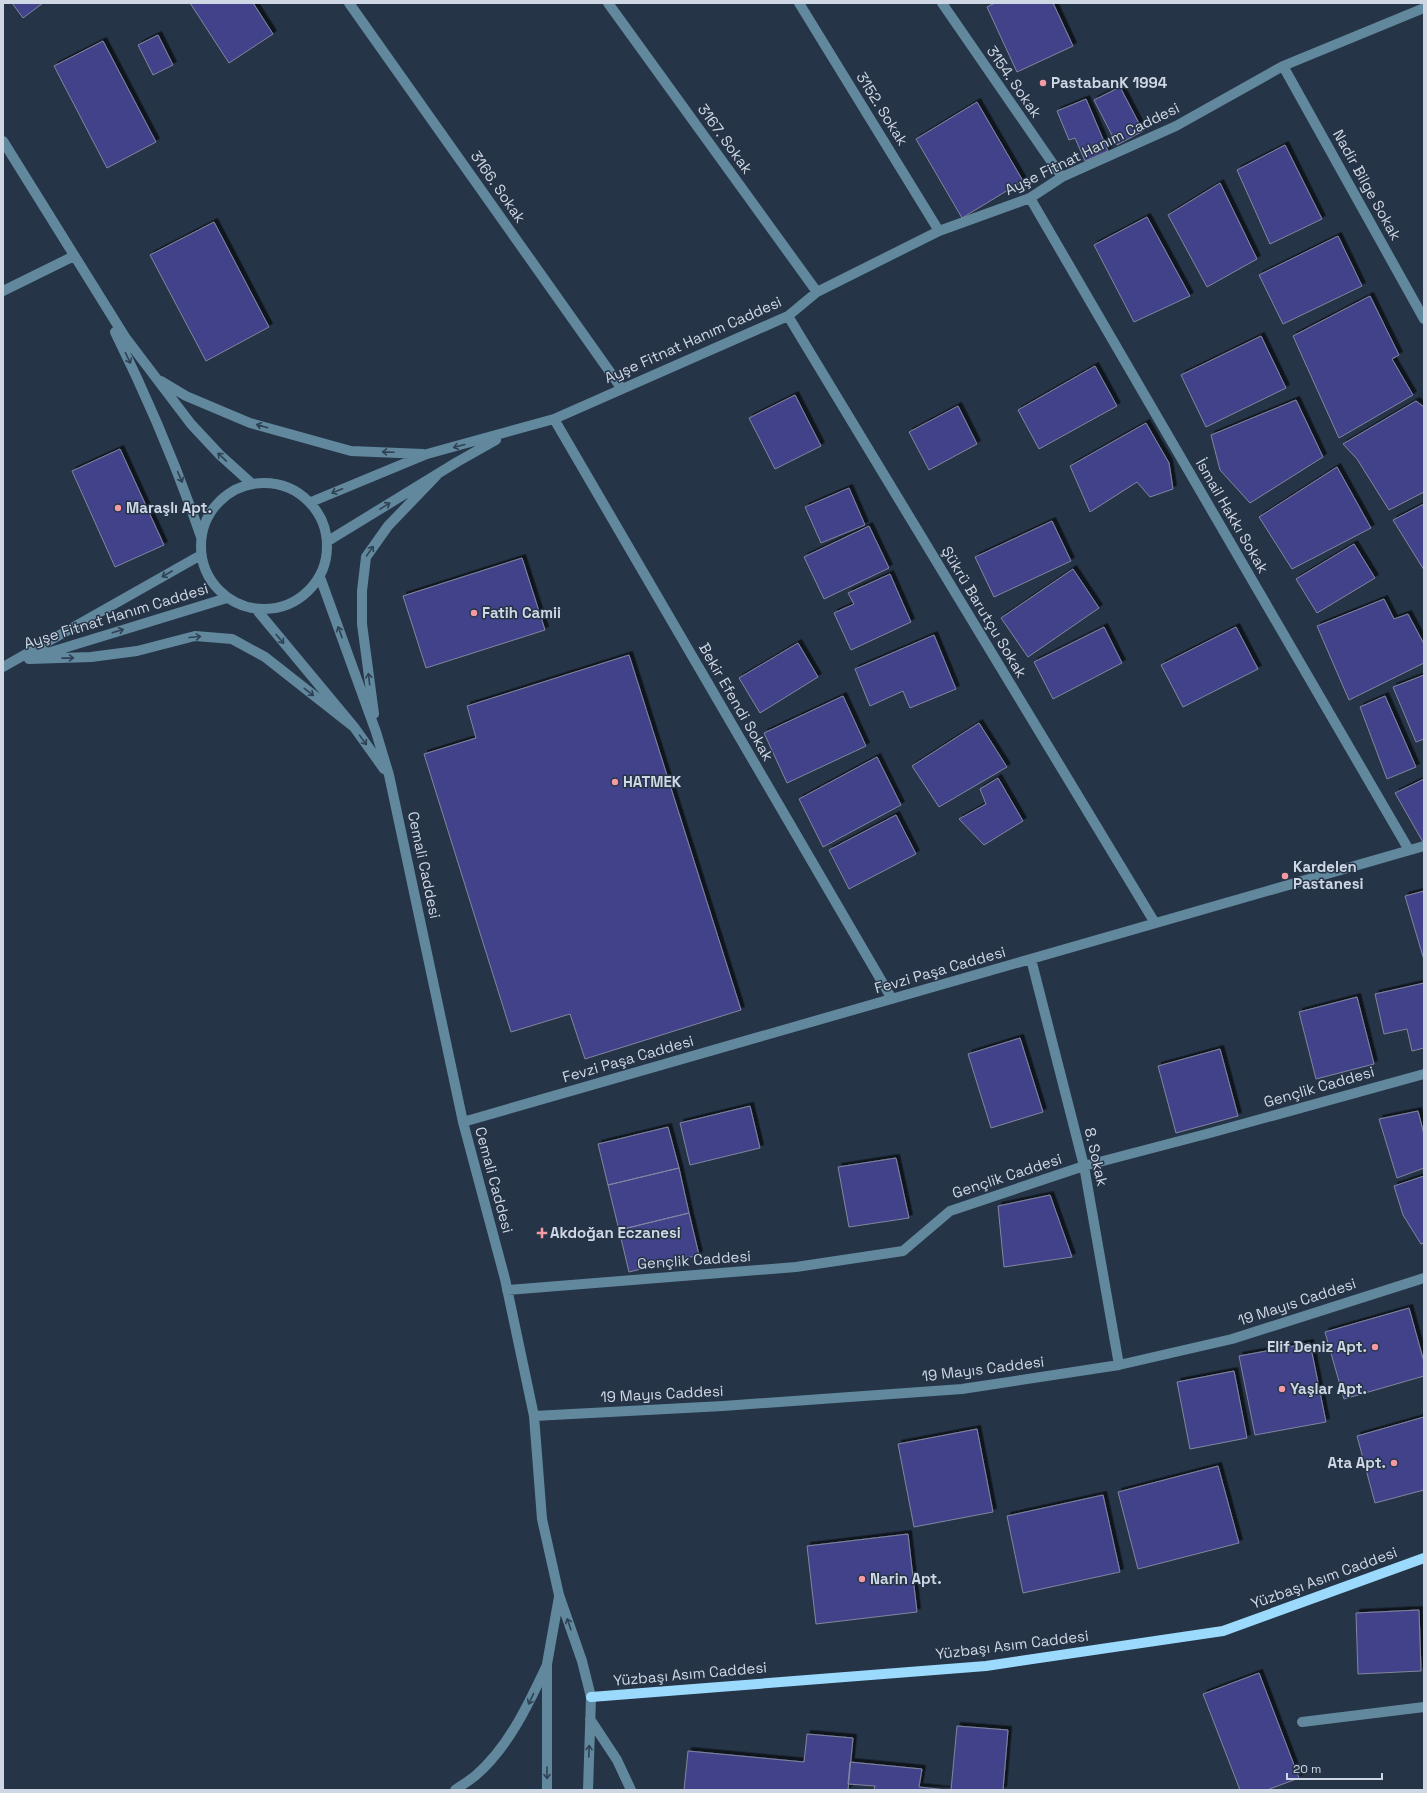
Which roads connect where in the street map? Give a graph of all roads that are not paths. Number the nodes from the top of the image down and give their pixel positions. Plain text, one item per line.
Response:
1 (349, 3) edge
2 (608, 3) edge
3 (799, 3) edge
4 (942, 3) edge
5 (1424, 8) edge
6 (1283, 66) junction
7 (3, 141) edge
8 (1062, 177) junction
9 (1030, 198) junction
10 (939, 231) junction
11 (74, 256) junction
12 (3, 291) edge
13 (817, 292) junction
14 (99, 298) junction
15 (788, 316) junction
16 (1424, 319) edge
17 (156, 378) junction
18 (622, 389) junction
19 (554, 419) junction
20 (510, 432) junction
21 (427, 454) junction
22 (437, 475) junction
23 (251, 483) junction
24 (311, 502) junction
25 (201, 538) junction
26 (328, 541) junction
27 (201, 555) junction
28 (320, 577) junction
29 (227, 598) junction
30 (256, 609) junction
31 (29, 659) junction
32 (14, 662) junction
33 (3, 668) edge
34 (354, 727) junction
35 (376, 732) junction
36 (389, 775) junction
37 (1424, 846) edge
38 (1409, 850) junction
39 (1155, 923) junction
40 (1030, 959) junction
41 (892, 999) junction
42 (1424, 1074) edge
43 (463, 1122) junction
44 (1084, 1166) junction
45 (1424, 1278) edge
46 (507, 1290) junction
47 (1119, 1365) junction
48 (534, 1416) junction
49 (1424, 1558) edge
50 (559, 1595) junction
51 (547, 1664) junction
52 (591, 1697) junction
53 (1424, 1708) edge
54 (590, 1719) junction
55 (1302, 1722) dead end
56 (455, 1790) edge
57 (547, 1790) edge
58 (588, 1790) edge
59 (631, 1790) edge

1 - 18 street, 3166. Sokak
2 - 13 street, 3167. Sokak
3 - 10 street, 3152. Sokak
4 - 8 street, 3154. Sokak
5 - 6 street, Ayşe Fitnat Hanım Caddesi
6 - 8 street, Ayşe Fitnat Hanım Caddesi
6 - 16 street, Nadir Bilge Sokak
7 - 11 street
8 - 9 street, Ayşe Fitnat Hanım Caddesi
9 - 10 street, Ayşe Fitnat Hanım Caddesi
9 - 38 street, İsmail Hakkı Sokak
10 - 13 street, Ayşe Fitnat Hanım Caddesi
11 - 12 street
11 - 14 street
13 - 15 street, Ayşe Fitnat Hanım Caddesi
14 - 17 street
14 -> 25 street
15 - 18 street, Ayşe Fitnat Hanım Caddesi
15 - 39 street, Şükrü Barutçu Sokak
21 -> 17 street
23 -> 17 street
18 - 19 street, Ayşe Fitnat Hanım Caddesi
19 - 20 street, Ayşe Fitnat Hanım Caddesi
19 - 41 street, Bekir Efendi Sokak
20 -> 21 street, Ayşe Fitnat Hanım Caddesi
20 - 22 street, Ayşe Fitnat Hanım Caddesi
21 -> 24 street, Ayşe Fitnat Hanım Caddesi
26 -> 22 street, Ayşe Fitnat Hanım Caddesi
35 -> 22 street
23 - 24 street, Ayşe Fitnat Hanım Caddesi
23 - 25 street, Ayşe Fitnat Hanım Caddesi
24 - 26 street, Ayşe Fitnat Hanım Caddesi
25 - 27 street, Ayşe Fitnat Hanım Caddesi
26 - 28 street, Ayşe Fitnat Hanım Caddesi
27 - 29 street, Ayşe Fitnat Hanım Caddesi
27 -> 32 street, Ayşe Fitnat Hanım Caddesi
28 - 30 street, Ayşe Fitnat Hanım Caddesi
35 -> 28 street, Cemali Caddesi
29 - 30 street, Ayşe Fitnat Hanım Caddesi
31 -> 29 street, Ayşe Fitnat Hanım Caddesi
30 -> 34 street, Cemali Caddesi
31 - 32 street, Ayşe Fitnat Hanım Caddesi
31 -> 34 street
32 - 33 street, Ayşe Fitnat Hanım Caddesi
34 -> 36 street, Cemali Caddesi
35 - 36 street, Cemali Caddesi
36 - 43 street, Cemali Caddesi
37 - 38 street, Fevzi Paşa Caddesi
38 - 39 street, Fevzi Paşa Caddesi
39 - 40 street, Fevzi Paşa Caddesi
40 - 41 street, Fevzi Paşa Caddesi
40 - 44 street, 8. Sokak
41 - 43 street, Fevzi Paşa Caddesi
42 - 44 street, Gençlik Caddesi
43 - 46 street, Cemali Caddesi
44 - 46 street, Gençlik Caddesi
44 - 47 street, 8. Sokak
45 - 47 street, 19 Mayıs Caddesi
46 - 48 street, Cemali Caddesi
47 - 48 street, 19 Mayıs Caddesi
48 - 50 street, Cemali Caddesi
49 - 52 main road, Yüzbaşı Asım Caddesi
50 - 51 street, Cemali Caddesi
52 -> 50 street, Cemali Caddesi
51 -> 56 street, Cemali Caddesi
51 -> 57 street, Cemali Caddesi
52 - 54 street, Cemali Caddesi
53 - 55 street
58 -> 54 street, Cemali Caddesi
54 - 59 street

